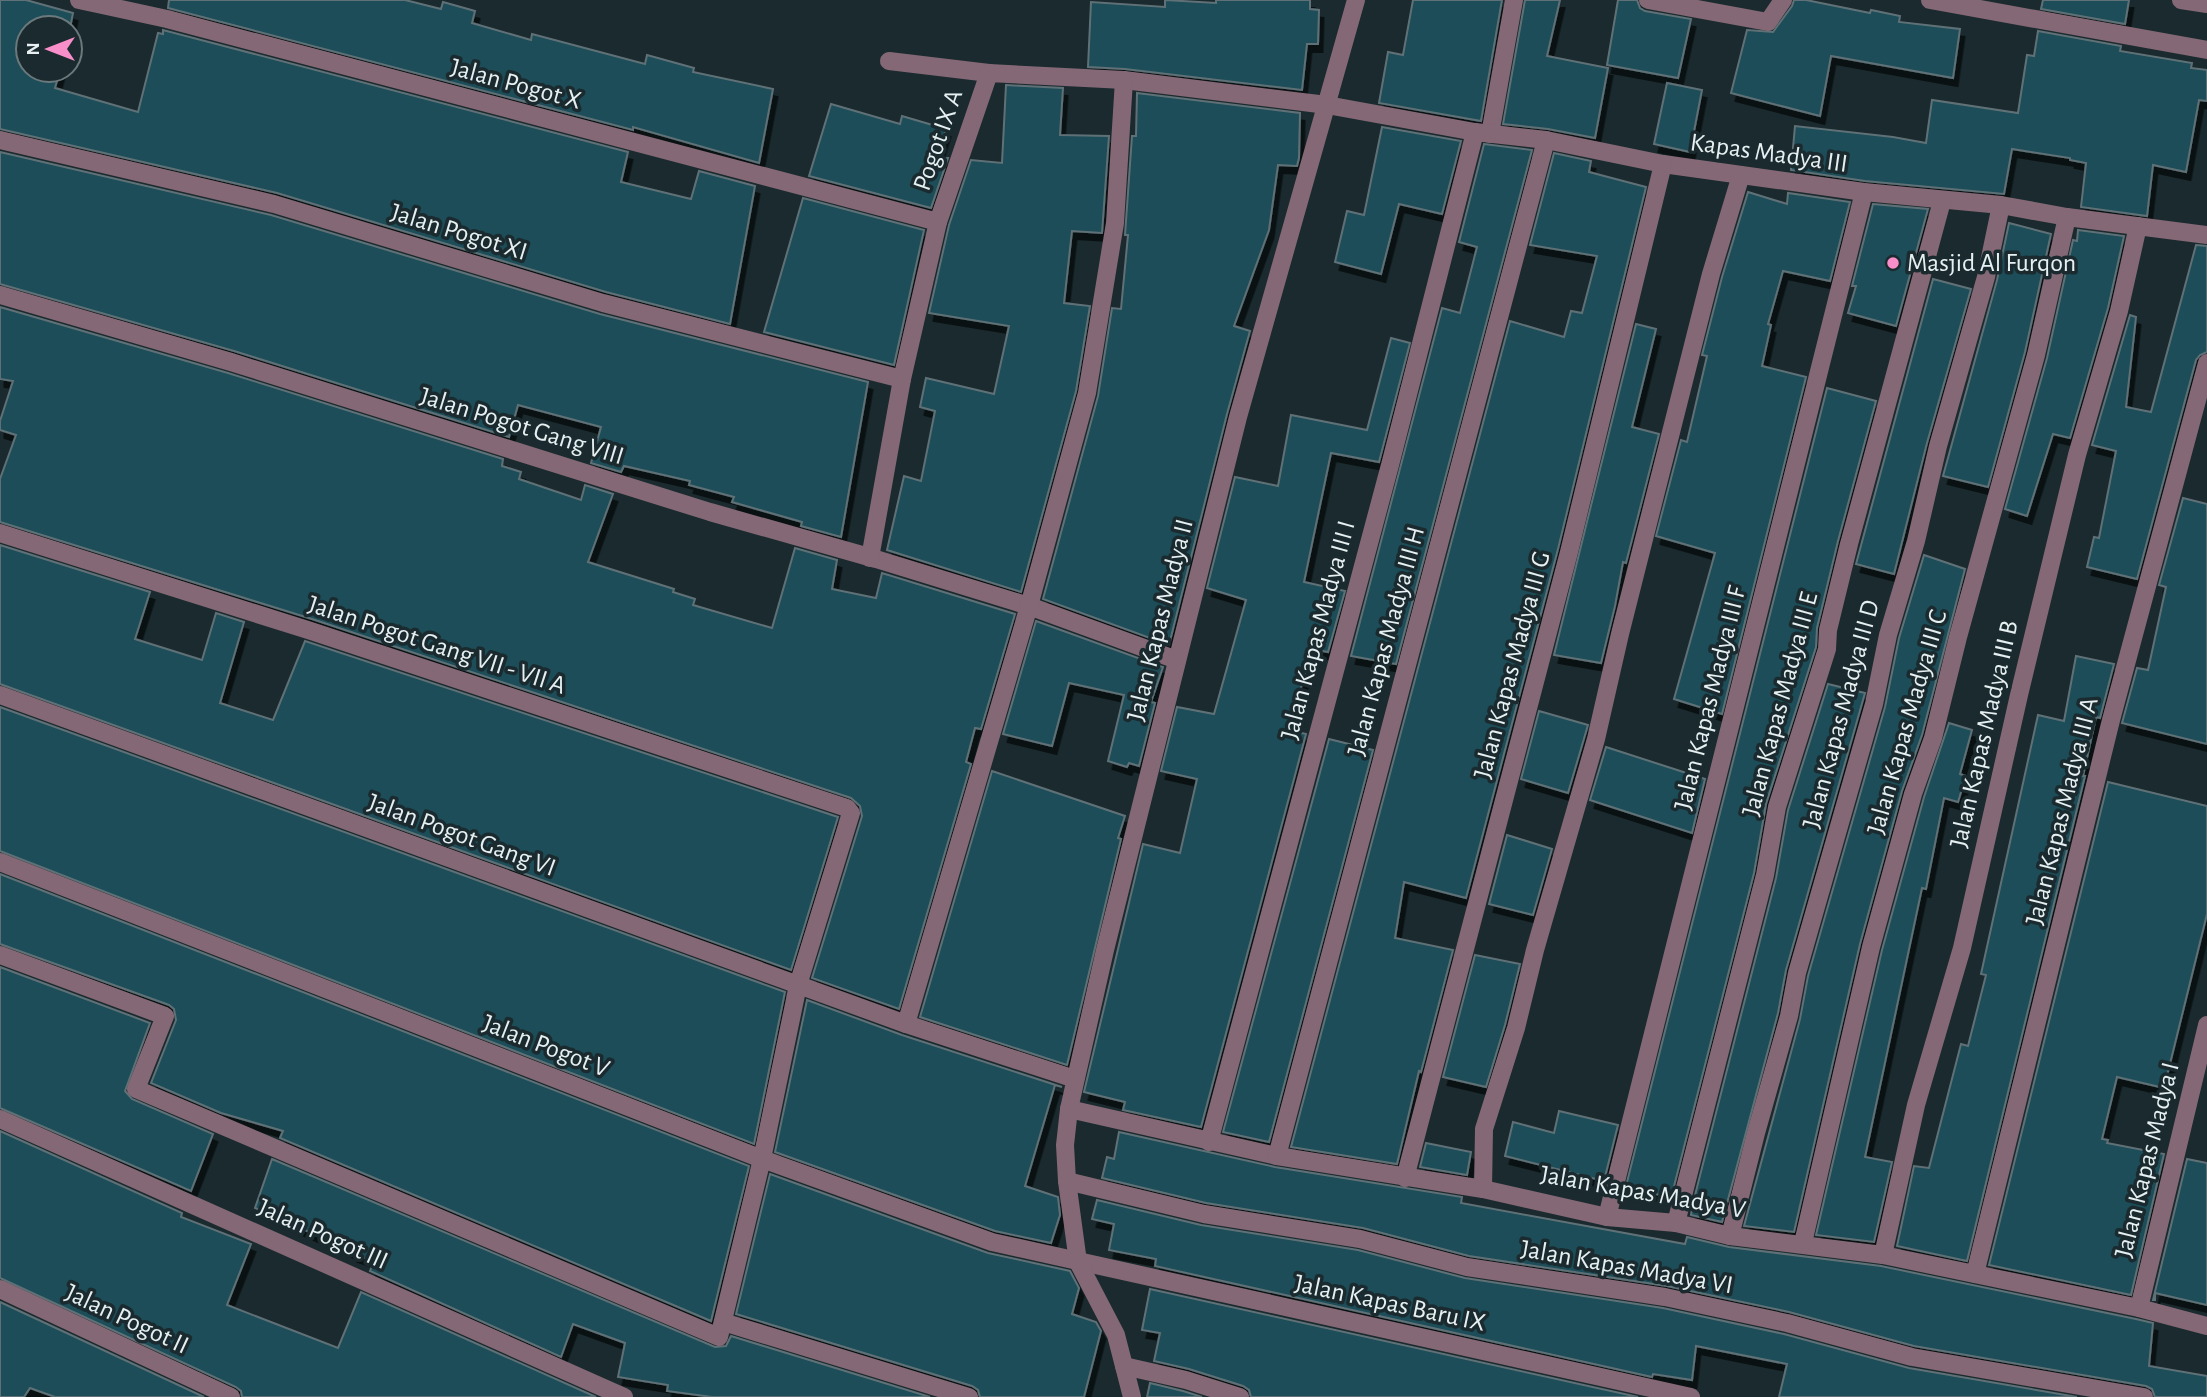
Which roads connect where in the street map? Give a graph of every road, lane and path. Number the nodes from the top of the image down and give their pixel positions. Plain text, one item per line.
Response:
1 (79, 0) edge
2 (1356, 0) edge
3 (1514, 0) edge
4 (1648, 0) edge
5 (1783, 0) edge
6 (1930, 0) edge
7 (2181, 0) edge
8 (2207, 4) edge
9 (2022, 8) edge
10 (2207, 50) edge
11 (890, 61) dead end
12 (989, 72) junction
13 (1124, 80) junction
14 (1327, 105) junction
15 (1482, 133) junction
16 (1546, 139) junction
17 (0, 140) edge
18 (1662, 164) junction
19 (1741, 175) junction
20 (1864, 192) junction
21 (1942, 201) junction
22 (2001, 205) junction
23 (2067, 217) junction
24 (938, 222) junction
25 (2138, 226) junction
26 (2207, 235) edge
27 (0, 295) edge
28 (2207, 363) edge
29 (902, 379) junction
30 (0, 533) edge
31 (870, 558) junction
32 (1029, 607) junction
33 (1177, 660) junction
34 (0, 695) edge
35 (0, 862) edge
36 (0, 955) edge
37 (797, 985) junction
38 (906, 1024) junction
39 (2207, 1025) edge
40 (1074, 1079) junction
41 (1069, 1109) junction
42 (0, 1119) edge
43 (1209, 1142) junction
44 (1277, 1156) junction
45 (762, 1158) junction
46 (1405, 1178) junction
47 (1067, 1181) junction
48 (1483, 1189) junction
49 (1608, 1217) junction
50 (1676, 1223) junction
51 (1730, 1236) junction
52 (1803, 1243) junction
53 (1883, 1255) junction
54 (1078, 1262) junction
55 (1975, 1274) junction
56 (0, 1289) edge
57 (2138, 1308) junction
58 (723, 1322) junction
59 (2207, 1326) edge
60 (1124, 1366) junction
61 (231, 1397) edge
62 (624, 1397) edge
63 (969, 1397) edge
64 (1132, 1397) edge
65 (1240, 1397) edge
66 (1691, 1397) edge
67 (2144, 1397) edge

1 - 24 street, Jalan Pogot X
2 - 14 street, Jalan Kapas Madya II
3 - 15 street, Jalan Kapas Madya III I
4 - 5 street
6 - 9 street
7 - 8 street
9 - 10 street
11 - 12 street
12 - 13 street, Pogot IX A
12 - 24 street, Pogot IX A
13 - 14 street, Pogot IX A
13 - 32 street
14 - 15 street, Kapas Madya III
14 - 33 street, Jalan Kapas Madya II
15 - 16 street, Kapas Madya III
15 - 43 street, Jalan Kapas Madya III I
16 - 18 street, Kapas Madya III
16 - 44 street, Jalan Kapas Madya III H
17 - 29 street, Jalan Pogot XI
18 - 19 street, Kapas Madya III
18 - 46 street, Jalan Kapas Madya III G
19 - 20 street, Kapas Madya III
19 - 48 street
20 - 21 street, Kapas Madya III
20 - 49 street, Jalan Kapas Madya III F
21 - 22 street, Kapas Madya III
21 - 50 street, Jalan Kapas Madya III E
22 - 23 street, Kapas Madya III
22 - 51 street, Jalan Kapas Madya III D
23 - 25 street, Kapas Madya III
23 - 52 street, Jalan Kapas Madya III C
24 - 29 street, Pogot IX A
25 - 26 street, Kapas Madya III
25 - 53 street, Jalan Kapas Madya III B
27 - 31 street, Jalan Pogot Gang VIII
28 - 55 street, Jalan Kapas Madya III A
29 - 31 street, Pogot IX A
30 - 37 street, Jalan Pogot Gang VII - VII A
31 - 32 street, Jalan Pogot Gang VIII
32 - 33 street, Jalan Pogot Gang VIII
32 - 38 street
33 - 40 street, Jalan Kapas Madya II
34 - 37 street, Jalan Pogot Gang VI
35 - 45 street, Jalan Pogot V
36 - 58 street
37 - 38 street, Jalan Pogot Gang VI
37 - 45 street
38 - 40 street, Jalan Pogot Gang VI
39 - 57 street, Jalan Kapas Madya I
40 - 41 street, Jalan Kapas Madya II
41 - 43 street, Jalan Kapas Madya V
41 - 47 street, Jalan Kapas Madya II
42 - 62 street, Jalan Pogot III
43 - 44 street, Jalan Kapas Madya V
44 - 46 street, Jalan Kapas Madya V
45 - 54 street, Jalan Pogot V
45 - 58 street
46 - 48 street, Jalan Kapas Madya V
47 - 54 street, Jalan Kapas Madya II
47 - 67 street, Jalan Kapas Madya VI
48 - 49 street, Jalan Kapas Madya V
49 - 50 street, Jalan Kapas Madya V
50 - 51 street, Jalan Kapas Madya V
51 - 52 street, Jalan Kapas Madya V
52 - 53 street, Jalan Kapas Madya V
53 - 55 street, Jalan Kapas Madya V
54 - 60 street, Jalan Kapas Madya II
54 - 66 street, Jalan Kapas Baru IX
55 - 57 street, Jalan Kapas Madya V
56 - 61 street, Jalan Pogot II
57 - 59 street, Jalan Kapas Madya V
58 - 63 street
60 - 64 street, Jalan Kapas Madya II
60 - 65 street

